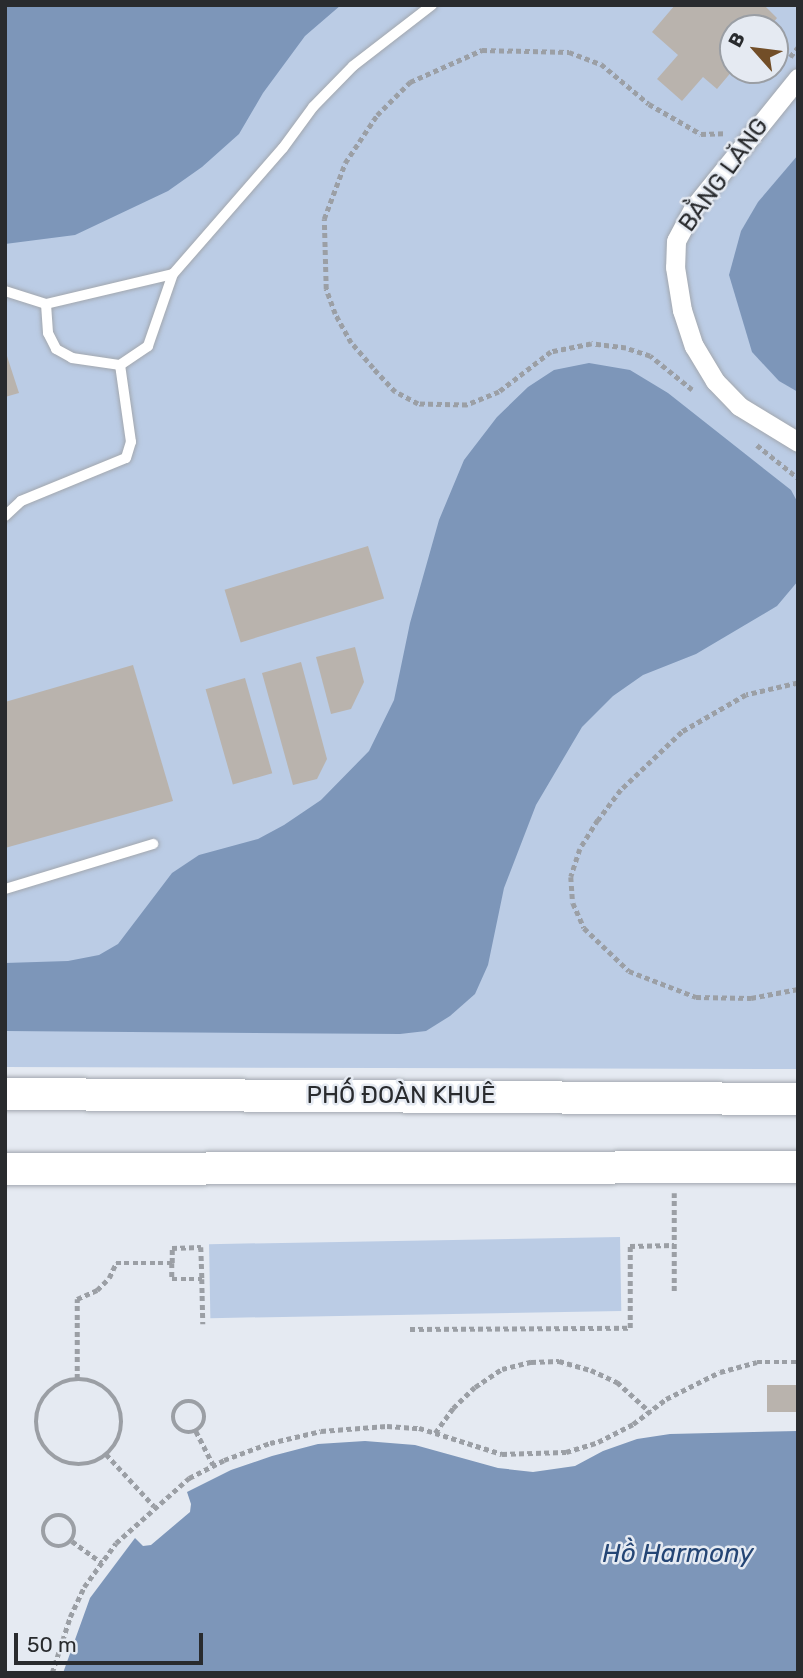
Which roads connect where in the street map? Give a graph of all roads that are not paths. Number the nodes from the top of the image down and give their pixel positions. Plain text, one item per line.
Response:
1 (432, 5) edge
2 (790, 72) edge
3 (173, 275) junction
4 (5, 291) edge
5 (46, 304) junction
6 (120, 365) junction
7 (798, 442) edge
8 (5, 516) edge
9 (153, 844) dead end
10 (5, 889) edge
11 (5, 1094) edge
12 (798, 1099) edge
13 (798, 1167) edge
14 (5, 1169) edge

1 - 3 lane
2 - 7 street, BẰNG LĂNG
3 - 5 lane
3 - 6 lane
4 - 5 lane
5 - 6 lane
6 - 8 lane
9 - 10 lane
11 - 12 main road, PHỐ ĐOÀN KHUÊ
13 - 14 main road

